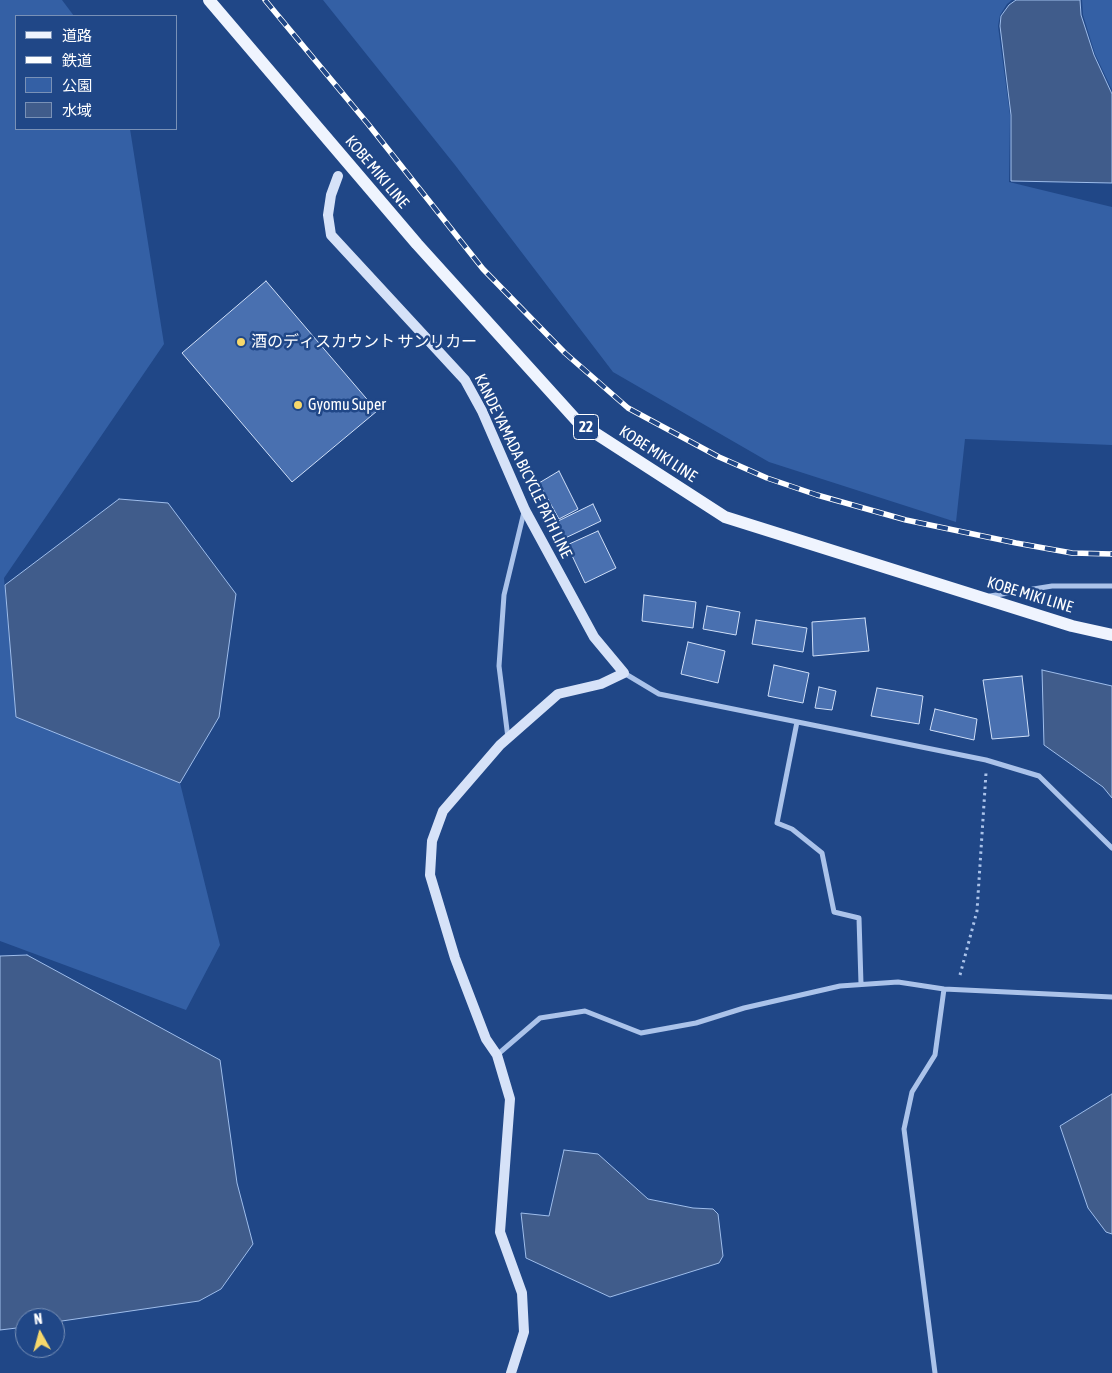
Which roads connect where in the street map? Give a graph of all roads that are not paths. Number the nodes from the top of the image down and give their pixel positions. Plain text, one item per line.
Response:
1 (209, 0) edge
2 (338, 176) dead end
3 (525, 510) junction
4 (1112, 586) edge
5 (982, 598) junction
6 (1112, 635) edge
7 (624, 673) junction
8 (797, 722) junction
9 (508, 738) junction
10 (1112, 848) edge
11 (861, 984) junction
12 (944, 989) junction
13 (1112, 997) edge
14 (497, 1055) junction
15 (511, 1373) edge
16 (935, 1373) edge

1 - 5 main road, KOBE MIKI LINE / 22
2 - 3 main road, KANDE YAMADA BICYCLE PATH LINE
3 - 7 main road, KANDE YAMADA BICYCLE PATH LINE
3 - 9 street
4 - 5 street
5 - 6 main road, KOBE MIKI LINE / 22
7 - 8 street
7 - 9 main road
8 - 10 street
8 - 11 street
9 - 14 main road
11 - 12 street
11 - 14 street
12 - 13 street
12 - 16 street
14 - 15 main road

